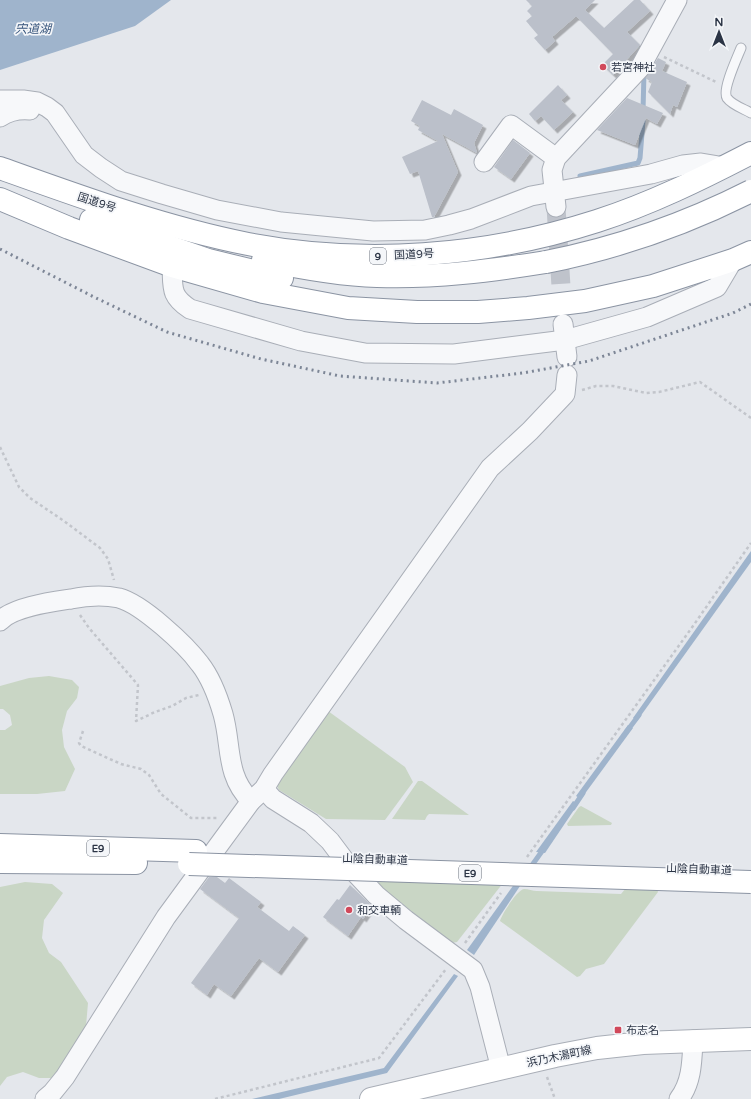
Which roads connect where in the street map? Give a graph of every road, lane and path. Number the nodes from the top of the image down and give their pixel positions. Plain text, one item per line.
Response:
1 (677, 0) edge
2 (741, 48) dead end
3 (649, 50) junction
4 (727, 88) junction
5 (0, 100) edge
6 (751, 113) edge
7 (0, 117) edge
8 (61, 122) junction
9 (751, 153) edge
10 (556, 158) junction
11 (484, 162) dead end
12 (725, 167) junction
13 (0, 168) edge
14 (0, 187) edge
15 (751, 191) edge
16 (0, 199) edge
17 (555, 199) junction
18 (751, 205) edge
19 (742, 256) edge
20 (172, 266) junction
21 (547, 269) junction
22 (565, 349) junction
23 (565, 394) junction
24 (751, 418) edge
25 (0, 447) edge
26 (74, 598) junction
27 (120, 598) junction
28 (0, 621) edge
29 (214, 692) junction
30 (83, 731) dead end
31 (257, 795) junction
32 (235, 823) junction
33 (0, 845) edge
34 (192, 857) junction
35 (0, 862) edge
36 (751, 871) edge
37 (751, 882) edge
38 (751, 1039) edge
39 (693, 1040) junction
40 (501, 1069) junction
41 (546, 1075) dead end
42 (45, 1099) edge
43 (371, 1099) edge
44 (555, 1099) edge
45 (679, 1099) edge

1 - 3 street
2 - 4 lane
3 - 4 path
3 - 10 street
4 - 6 lane
5 - 8 street
7 - 8 street
8 - 17 street
9 - 12 main road, 国道9号 / 9
10 - 11 street
10 - 17 street
12 - 13 main road, 国道9号 / 9
12 - 17 street
13 - 21 main road
14 - 21 main road
15 - 21 main road, bridge
16 - 20 main road
18 - 21 main road
19 - 20 main road
19 - 22 street
20 - 22 street
22 - 23 street
23 - 24 path
23 - 31 street
25 - 27 path
26 - 27 street
26 - 28 street
26 - 29 path
27 - 29 street
29 - 31 street
30 - 32 path
31 - 32 street
31 - 40 street
32 - 42 street
33 - 34 main road, 山陰自動車道 / E9
34 - 35 main road, 山陰自動車道 / E9
34 - 36 main road, 山陰自動車道 / E9
34 - 37 main road, 山陰自動車道 / E9, bridge
38 - 39 main road, 浜乃木湯町線
39 - 40 main road, 浜乃木湯町線
39 - 45 street
40 - 43 main road, 浜乃木湯町線
41 - 44 path

